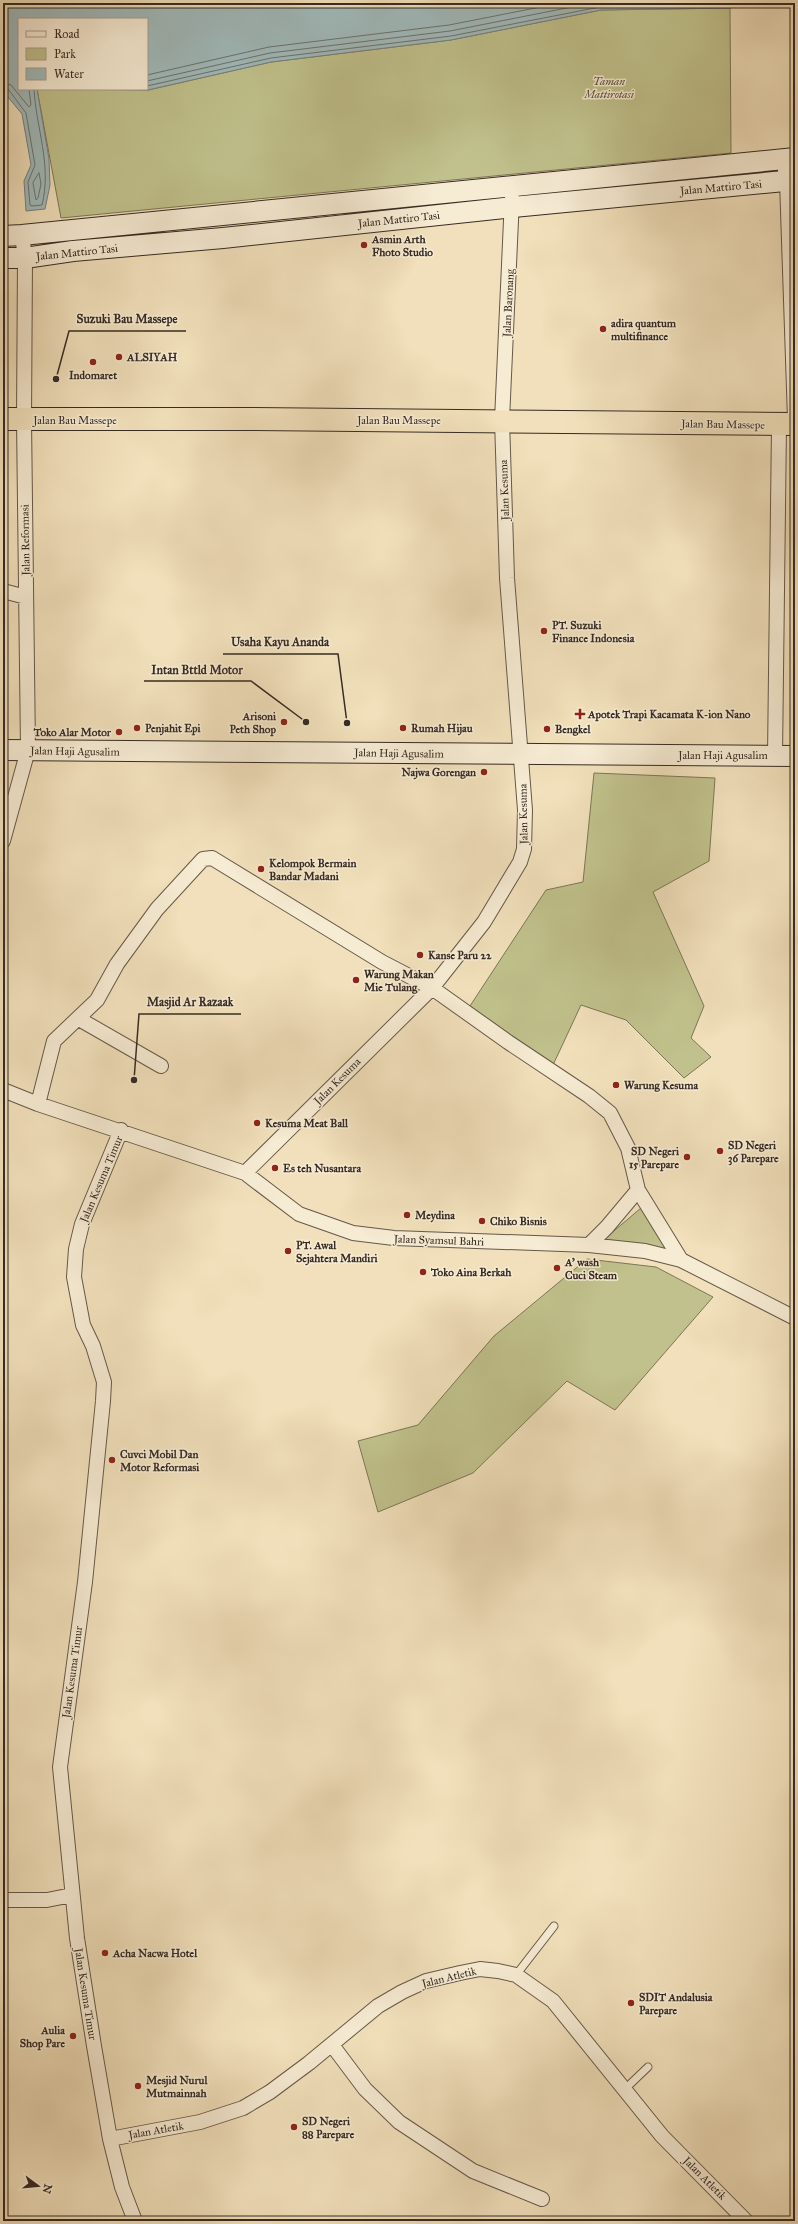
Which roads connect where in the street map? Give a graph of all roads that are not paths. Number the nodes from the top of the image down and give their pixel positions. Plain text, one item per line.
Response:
1 (789, 158) edge
2 (791, 180) edge
3 (511, 186) junction
4 (513, 207) junction
5 (12, 236) edge
6 (3, 258) edge
7 (25, 258) junction
8 (14, 420) edge
9 (502, 420) junction
10 (790, 423) edge
11 (3, 591) edge
12 (26, 597) junction
13 (3, 750) edge
14 (28, 750) junction
15 (520, 754) junction
16 (775, 756) junction
17 (795, 756) edge
18 (3, 841) edge
19 (432, 988) junction
20 (79, 1019) junction
21 (162, 1066) dead end
22 (3, 1090) edge
23 (38, 1104) junction
24 (121, 1130) junction
25 (245, 1173) junction
26 (638, 1190) junction
27 (589, 1245) junction
28 (681, 1260) junction
29 (795, 1318) edge
30 (72, 1895) junction
31 (3, 1900) edge
32 (554, 1926) dead end
33 (516, 1975) junction
34 (332, 2046) junction
35 (648, 2067) dead end
36 (626, 2089) junction
37 (110, 2139) junction
38 (542, 2199) dead end
39 (135, 2221) edge
40 (746, 2221) edge

1 - 2 street
1 - 3 main road, Jalan Mattiro Tasi
2 - 4 main road, Jalan Mattiro Tasi
2 - 10 street
3 - 4 street, Jalan Baronang
3 - 5 main road, Jalan Mattiro Tasi
4 - 7 main road, Jalan Mattiro Tasi
4 - 9 street, Jalan Baronang
5 - 7 street, Jalan Reformasi
6 - 7 main road, Jalan Mattiro Tasi
7 - 8 street, Jalan Reformasi
8 - 9 highway, Jalan Bau Massepe
8 - 12 street, Jalan Reformasi
9 - 10 highway, Jalan Bau Massepe
9 - 15 street, Jalan Kesuma
10 - 16 street
11 - 12 street
12 - 14 street, Jalan Reformasi
13 - 14 main road, Jalan Haji Agusalim
14 - 15 main road, Jalan Haji Agusalim
14 - 18 street, Jalan Reformasi
15 - 16 main road, Jalan Haji Agusalim
15 - 19 street, Jalan Kesuma
16 - 17 main road, Jalan Haji Agusalim
19 - 20 street
19 - 25 street, Jalan Kesuma
19 - 26 street
20 - 21 street
20 - 23 street
22 - 23 street, Jalan Syamsul Bahri
23 - 24 street, Jalan Syamsul Bahri
24 - 25 street, Jalan Syamsul Bahri
24 - 30 street, Jalan Kesuma Timur
25 - 27 street, Jalan Syamsul Bahri
26 - 27 street
26 - 28 street
27 - 28 street, Jalan Syamsul Bahri
28 - 29 street, Jalan Syamsul Bahri
30 - 31 street
30 - 37 street, Jalan Kesuma Timur
32 - 33 lane
33 - 34 street, Jalan Atletik
33 - 36 street, Jalan Atletik
34 - 37 street, Jalan Atletik
34 - 38 street
35 - 36 lane
36 - 40 street, Jalan Atletik
37 - 39 street, Jalan Kesuma Timur

